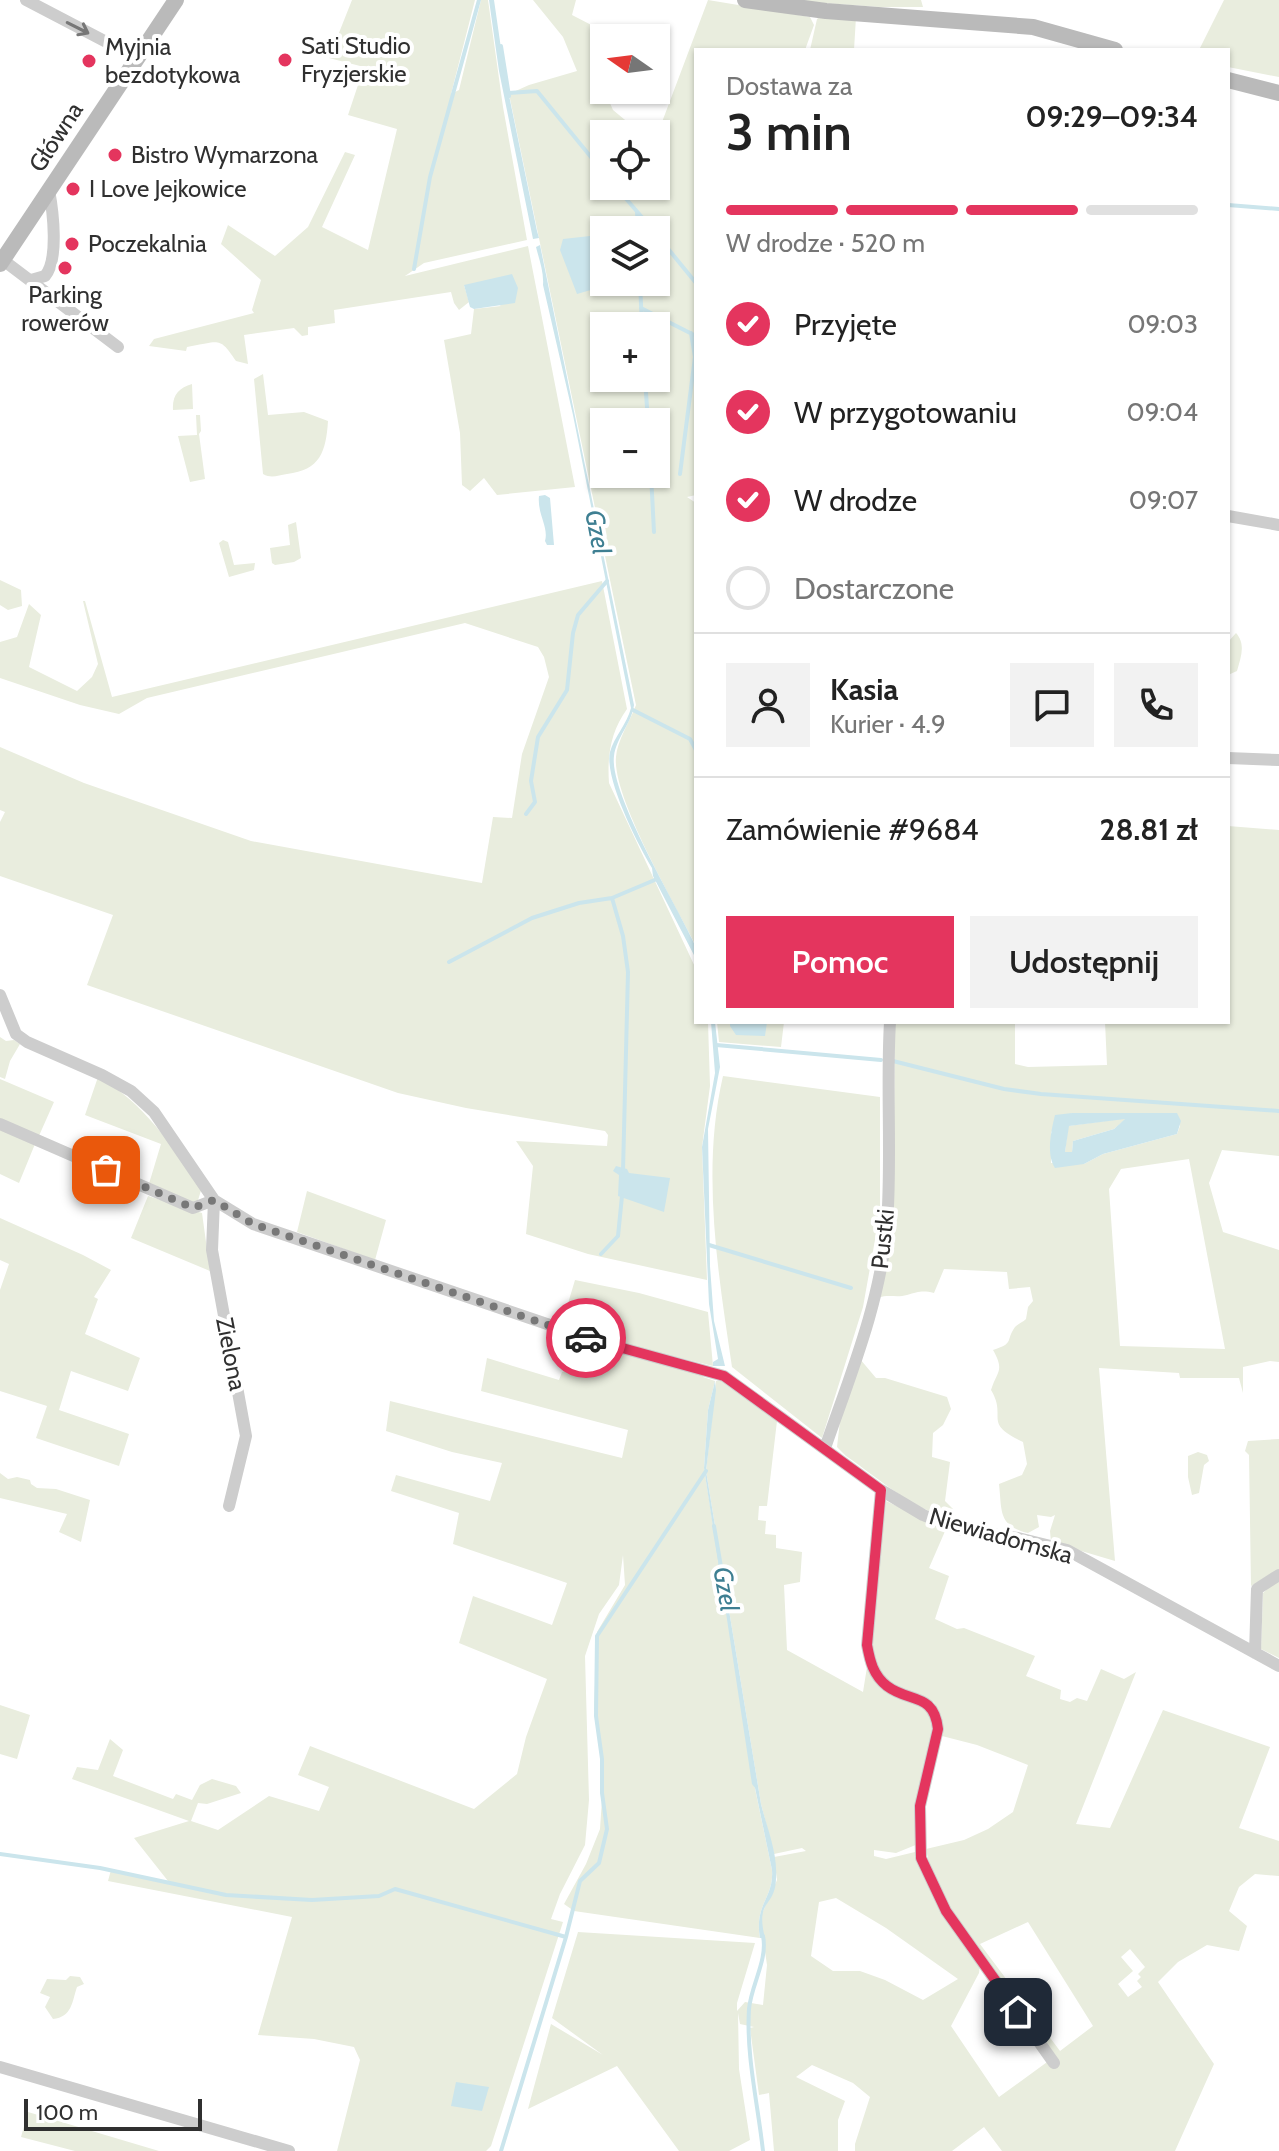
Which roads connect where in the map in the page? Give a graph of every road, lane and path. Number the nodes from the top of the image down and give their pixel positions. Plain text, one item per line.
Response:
1 (26, 0) edge
2 (176, 0) edge
3 (745, 0) edge
4 (1108, 48) edge
5 (137, 58) junction
6 (1230, 81) edge
7 (1279, 93) edge
8 (49, 190) junction
9 (1, 262) edge
10 (31, 280) junction
11 (118, 347) dead end
12 (1230, 516) edge
13 (1279, 525) edge
14 (1230, 758) edge
15 (1279, 760) edge
16 (0, 995) edge
17 (890, 1024) edge
18 (0, 1124) edge
19 (214, 1200) junction
20 (825, 1448) junction
21 (881, 1490) junction
22 (229, 1506) dead end
23 (1279, 1575) edge
24 (1255, 1653) junction
25 (1279, 1666) edge
26 (1054, 2063) dead end
27 (0, 2067) edge
28 (289, 2151) edge

1 -> 5 street
2 - 5 street, Główna
3 - 4 street
5 - 8 street, Główna
6 - 7 street
8 - 9 street, Główna
8 - 10 street
9 - 10 street, Główna
10 - 11 street, Główna
12 - 13 street
14 - 15 street
16 - 19 street, Niewiadomska
17 - 20 street, Pustki
18 - 19 street
19 - 20 street, Niewiadomska
19 - 22 street, Zielona
20 - 21 street, Niewiadomska
21 - 24 street, Niewiadomska
21 - 26 street
23 - 24 street
24 - 25 street, Niewiadomska
27 - 28 street

